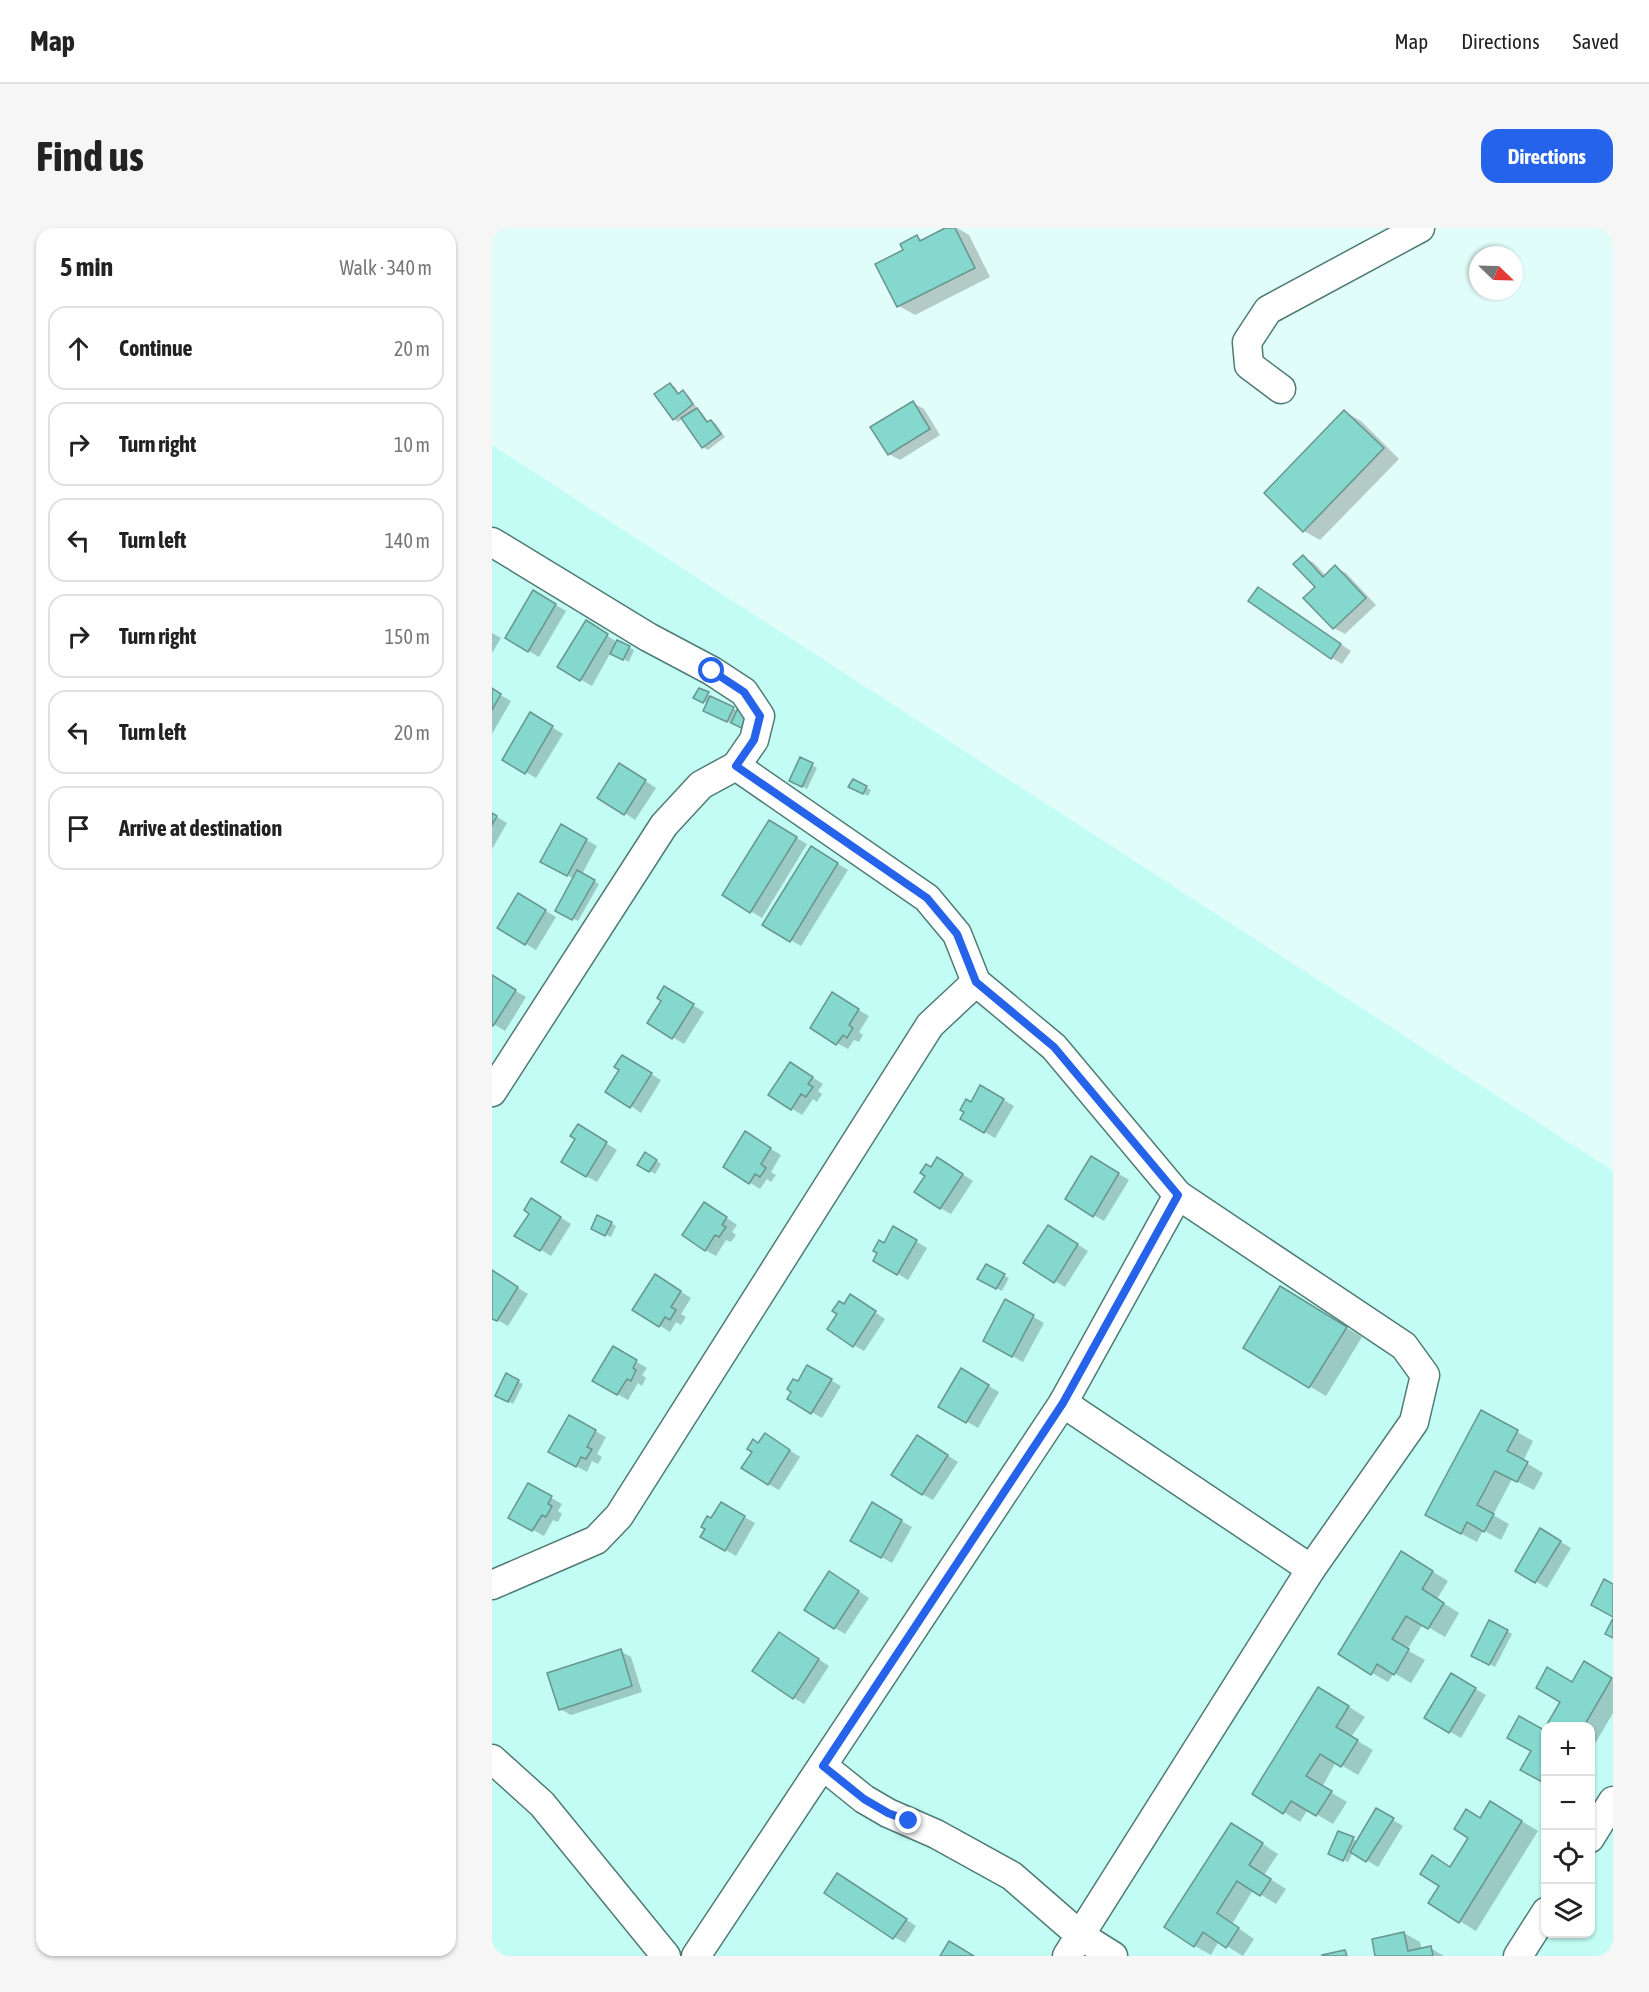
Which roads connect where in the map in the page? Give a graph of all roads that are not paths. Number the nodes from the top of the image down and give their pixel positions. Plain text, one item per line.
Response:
1 (1420, 228) edge
2 (1281, 388) dead end
3 (492, 542) edge
4 (736, 766) junction
5 (976, 982) junction
6 (492, 1092) edge
7 (1178, 1195) junction
8 (1063, 1403) junction
9 (1311, 1569) junction
10 (492, 1584) edge
11 (492, 1759) edge
12 (823, 1766) junction
13 (1613, 1801) edge
14 (1595, 1830) edge
15 (1541, 1919) edge
16 (1074, 1946) edge
17 (666, 1956) edge
18 (696, 1956) edge
19 (1113, 1956) edge
20 (1518, 1956) edge

1 - 2 street
3 - 4 street
4 - 5 street
4 - 6 street
5 - 7 street
5 - 10 street
7 - 8 street
7 - 9 street
8 - 9 street
8 - 12 street
9 - 16 street
11 - 17 street
12 - 16 street
12 - 18 street
13 - 14 street
15 - 20 street
16 - 19 street

